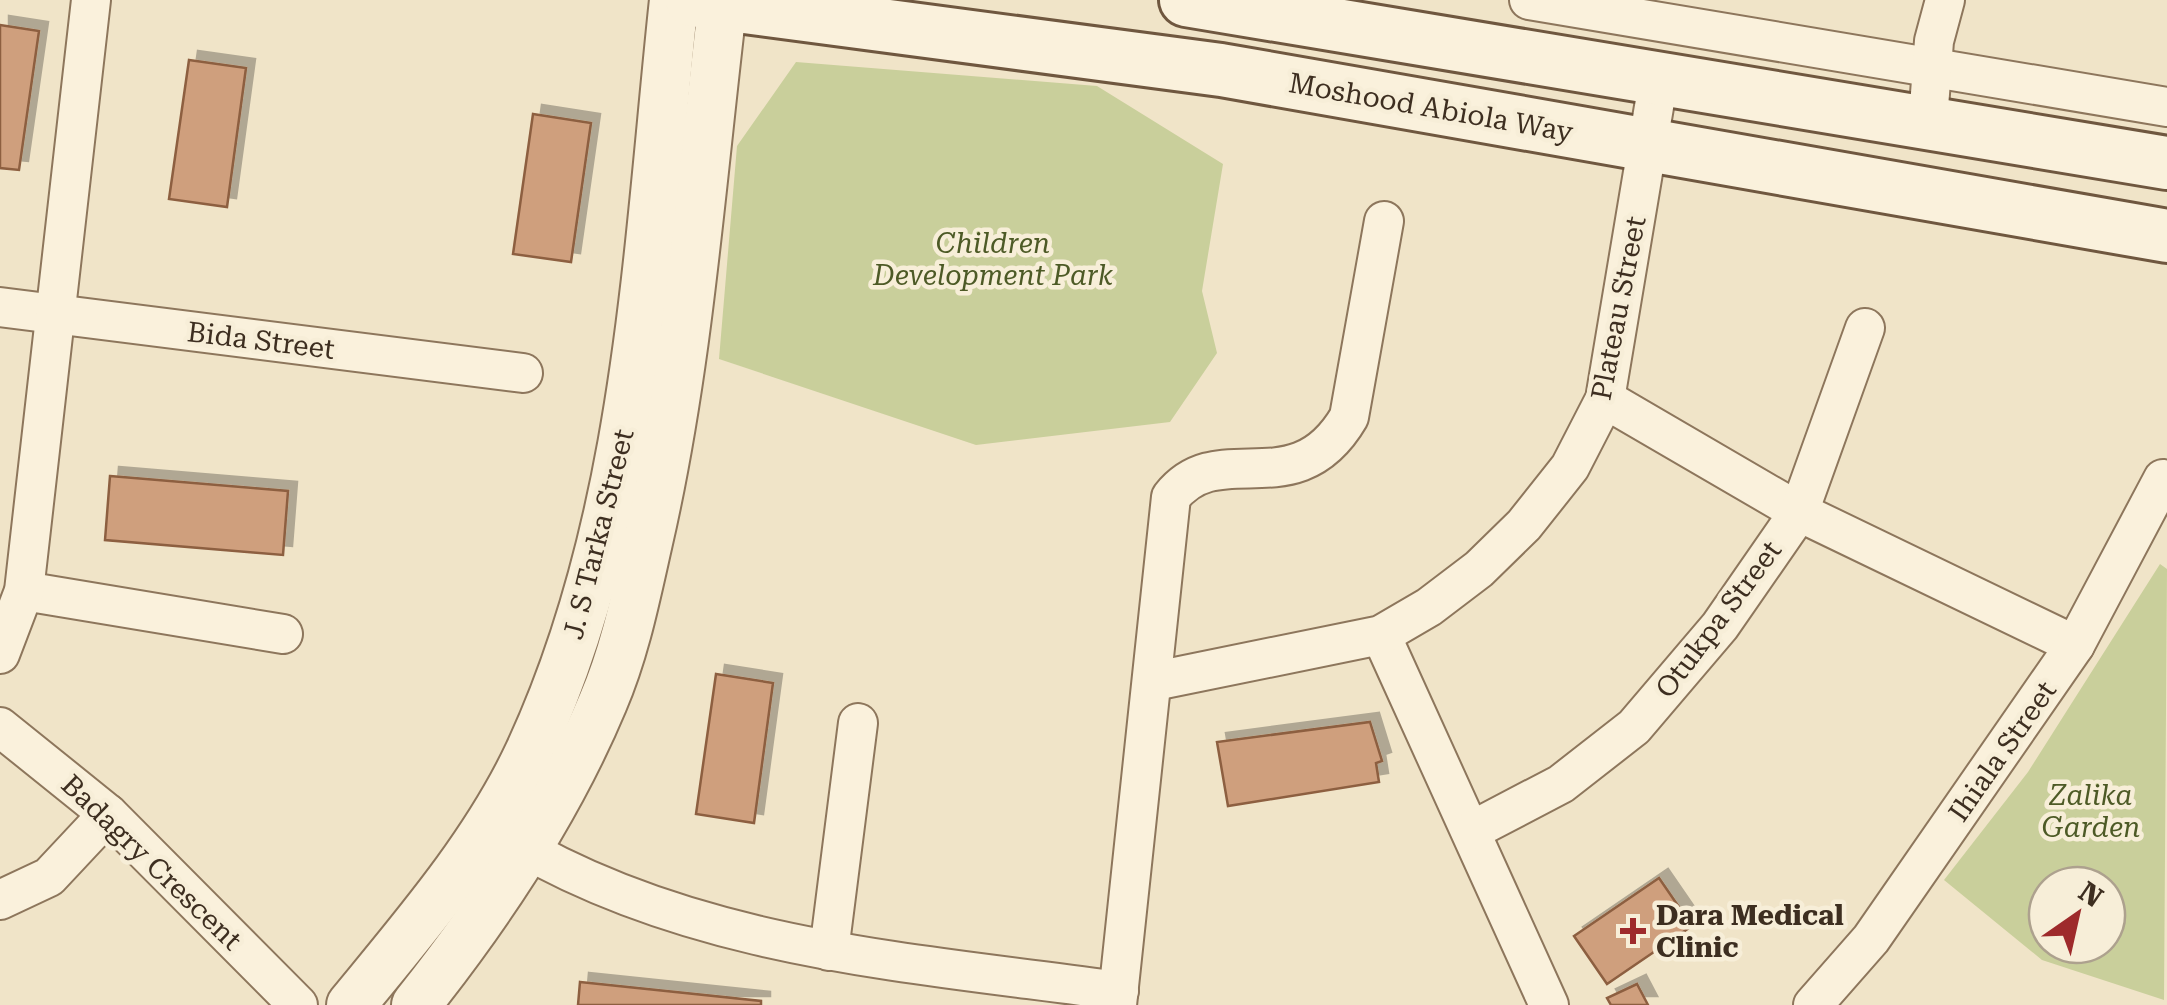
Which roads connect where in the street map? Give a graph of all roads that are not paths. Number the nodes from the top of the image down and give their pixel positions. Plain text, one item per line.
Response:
1 (91, 0) edge
2 (1529, 0) edge
3 (1945, 0) edge
4 (703, 1) edge
5 (1216, 2) edge
6 (1932, 66) junction
7 (1221, 70) junction
8 (1658, 77) junction
9 (2167, 107) edge
10 (1928, 120) junction
11 (1648, 145) junction
12 (2167, 163) edge
13 (1384, 221) dead end
14 (2167, 236) edge
15 (0, 307) edge
16 (54, 314) junction
17 (1865, 328) dead end
18 (523, 372) dead end
19 (1605, 399) junction
20 (2162, 479) dead end
21 (1798, 512) junction
22 (24, 590) junction
23 (283, 634) dead end
24 (1381, 634) junction
25 (2075, 646) junction
26 (0, 654) edge
27 (1155, 681) junction
28 (858, 723) dead end
29 (0, 727) edge
30 (108, 814) junction
31 (488, 826) junction
32 (1472, 830) junction
33 (528, 850) junction
34 (0, 900) edge
35 (829, 952) junction
36 (1118, 998) edge
37 (298, 1005) edge
38 (351, 1005) edge
39 (416, 1005) edge
40 (1549, 1005) edge
41 (1813, 1005) edge

1 - 16 street
2 - 6 street
3 - 6 street
4 - 7 main road, Moshood Abiola Way
4 - 31 street, J. S Tarka Street
4 - 33 street, J. S Tarka Street
5 - 7 street
5 - 8 main road
6 - 9 street
6 - 10 street
7 - 11 main road, Moshood Abiola Way
8 - 10 main road
8 - 11 street, Plateau Street
10 - 12 main road
11 - 14 main road, Moshood Abiola Way
11 - 19 street, Plateau Street
13 - 27 street
15 - 16 street, Bida Street
16 - 18 street, Bida Street
16 - 22 street
17 - 21 street, Otukpa Street
19 - 21 street
19 - 24 street, Plateau Street
20 - 25 street, Ihiala Street
21 - 25 street
21 - 32 street, Otukpa Street
22 - 23 street
22 - 26 street
24 - 27 street, Plateau Street
24 - 32 street
25 - 41 street, Ihiala Street
27 - 36 street
28 - 35 street
29 - 30 street, Badagry Crescent
30 - 34 street
30 - 37 street, Badagry Crescent
31 - 33 street
31 - 38 street, J. S Tarka Street
32 - 40 street
33 - 35 street
33 - 39 street, J. S Tarka Street
35 - 36 street

